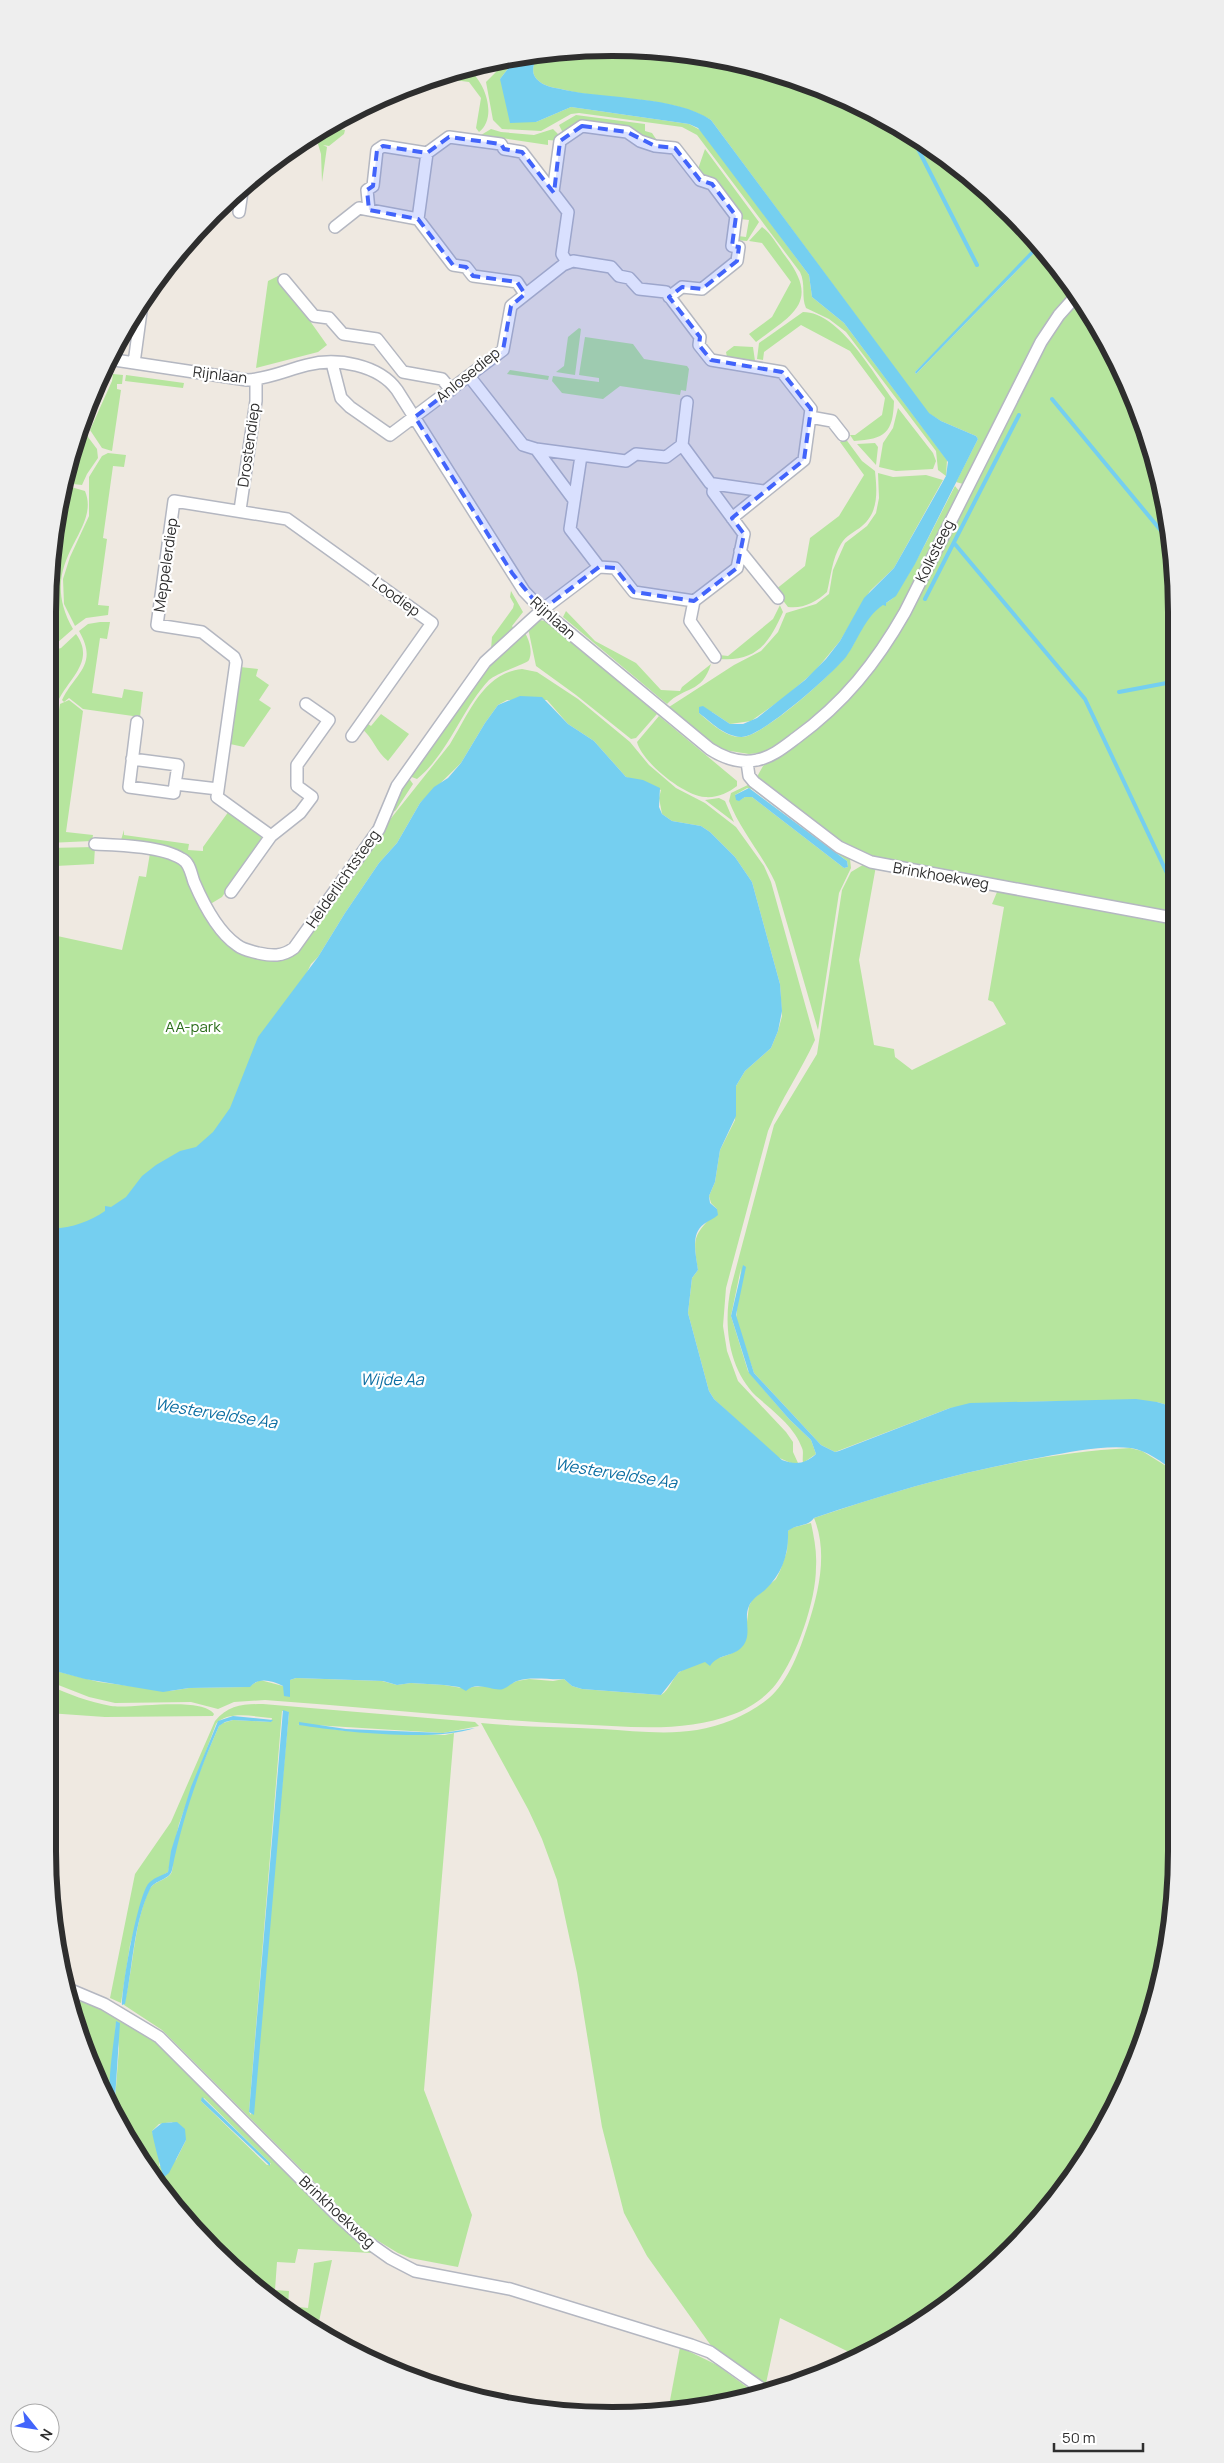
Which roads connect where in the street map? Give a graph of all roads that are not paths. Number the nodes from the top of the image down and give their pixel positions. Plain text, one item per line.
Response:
1 (427, 153) junction
2 (553, 192) junction
3 (241, 199) edge
4 (369, 210) junction
5 (239, 212) dead end
6 (418, 219) junction
7 (335, 227) dead end
8 (567, 262) junction
9 (284, 280) dead end
10 (525, 294) junction
11 (670, 296) junction
12 (1072, 300) edge
13 (140, 319) edge
14 (117, 360) edge
15 (134, 363) junction
16 (332, 363) junction
17 (469, 376) junction
18 (256, 379) junction
19 (451, 390) junction
20 (687, 402) dead end
21 (415, 417) junction
22 (810, 418) junction
23 (842, 434) dead end
24 (682, 445) junction
25 (536, 449) junction
26 (581, 456) junction
27 (714, 484) junction
28 (764, 491) junction
29 (574, 500) junction
30 (240, 510) junction
31 (732, 518) junction
32 (740, 551) junction
33 (599, 567) junction
34 (778, 598) dead end
35 (694, 601) junction
36 (542, 610) junction
37 (715, 657) dead end
38 (306, 704) dead end
39 (137, 722) dead end
40 (352, 736) dead end
41 (132, 759) junction
42 (747, 762) junction
43 (175, 784) junction
44 (218, 789) junction
45 (271, 836) junction
46 (96, 844) dead end
47 (231, 892) dead end
48 (1168, 917) edge
49 (74, 1991) edge
50 (759, 2387) edge

1 - 2 street
1 - 4 street
1 - 6 street
2 - 8 street
2 - 11 street
3 - 5 street
4 - 6 street
4 - 7 street
6 - 10 street
8 - 10 street, Anlosediep
8 - 11 street
9 - 19 street
10 - 17 street, Anlosediep
11 - 22 street
12 - 42 street, Kolksteeg
13 - 15 street
14 - 15 street, Rijnlaan
15 - 18 street, Rijnlaan
16 - 18 street, Rijnlaan
16 - 21 street, Rijnlaan
16 - 21 street
17 - 19 street, Anlosediep
17 - 25 street
18 - 30 street, Drostendiep
19 - 21 street, Anlosediep
20 - 24 street
21 - 36 street, Rijnlaan
22 - 23 street
22 - 28 street
24 - 26 street
24 - 27 street
25 - 26 street
25 - 29 street
26 - 29 street
27 - 28 street
27 - 31 street
28 - 31 street
29 - 33 street
30 - 40 street, Loodiep
30 - 44 street, Meppelerdiep
31 - 32 street
32 - 34 street
32 - 35 street
33 - 35 street
33 - 36 street, Helderlichtsteeg
35 - 37 street
36 - 42 street, Rijnlaan
36 - 46 street, Helderlichtsteeg
38 - 45 street
39 - 41 street
41 - 43 street
41 - 43 street
42 - 48 street, Brinkhoekweg
43 - 44 street
44 - 45 street
45 - 47 street
49 - 50 street, Brinkhoekweg

